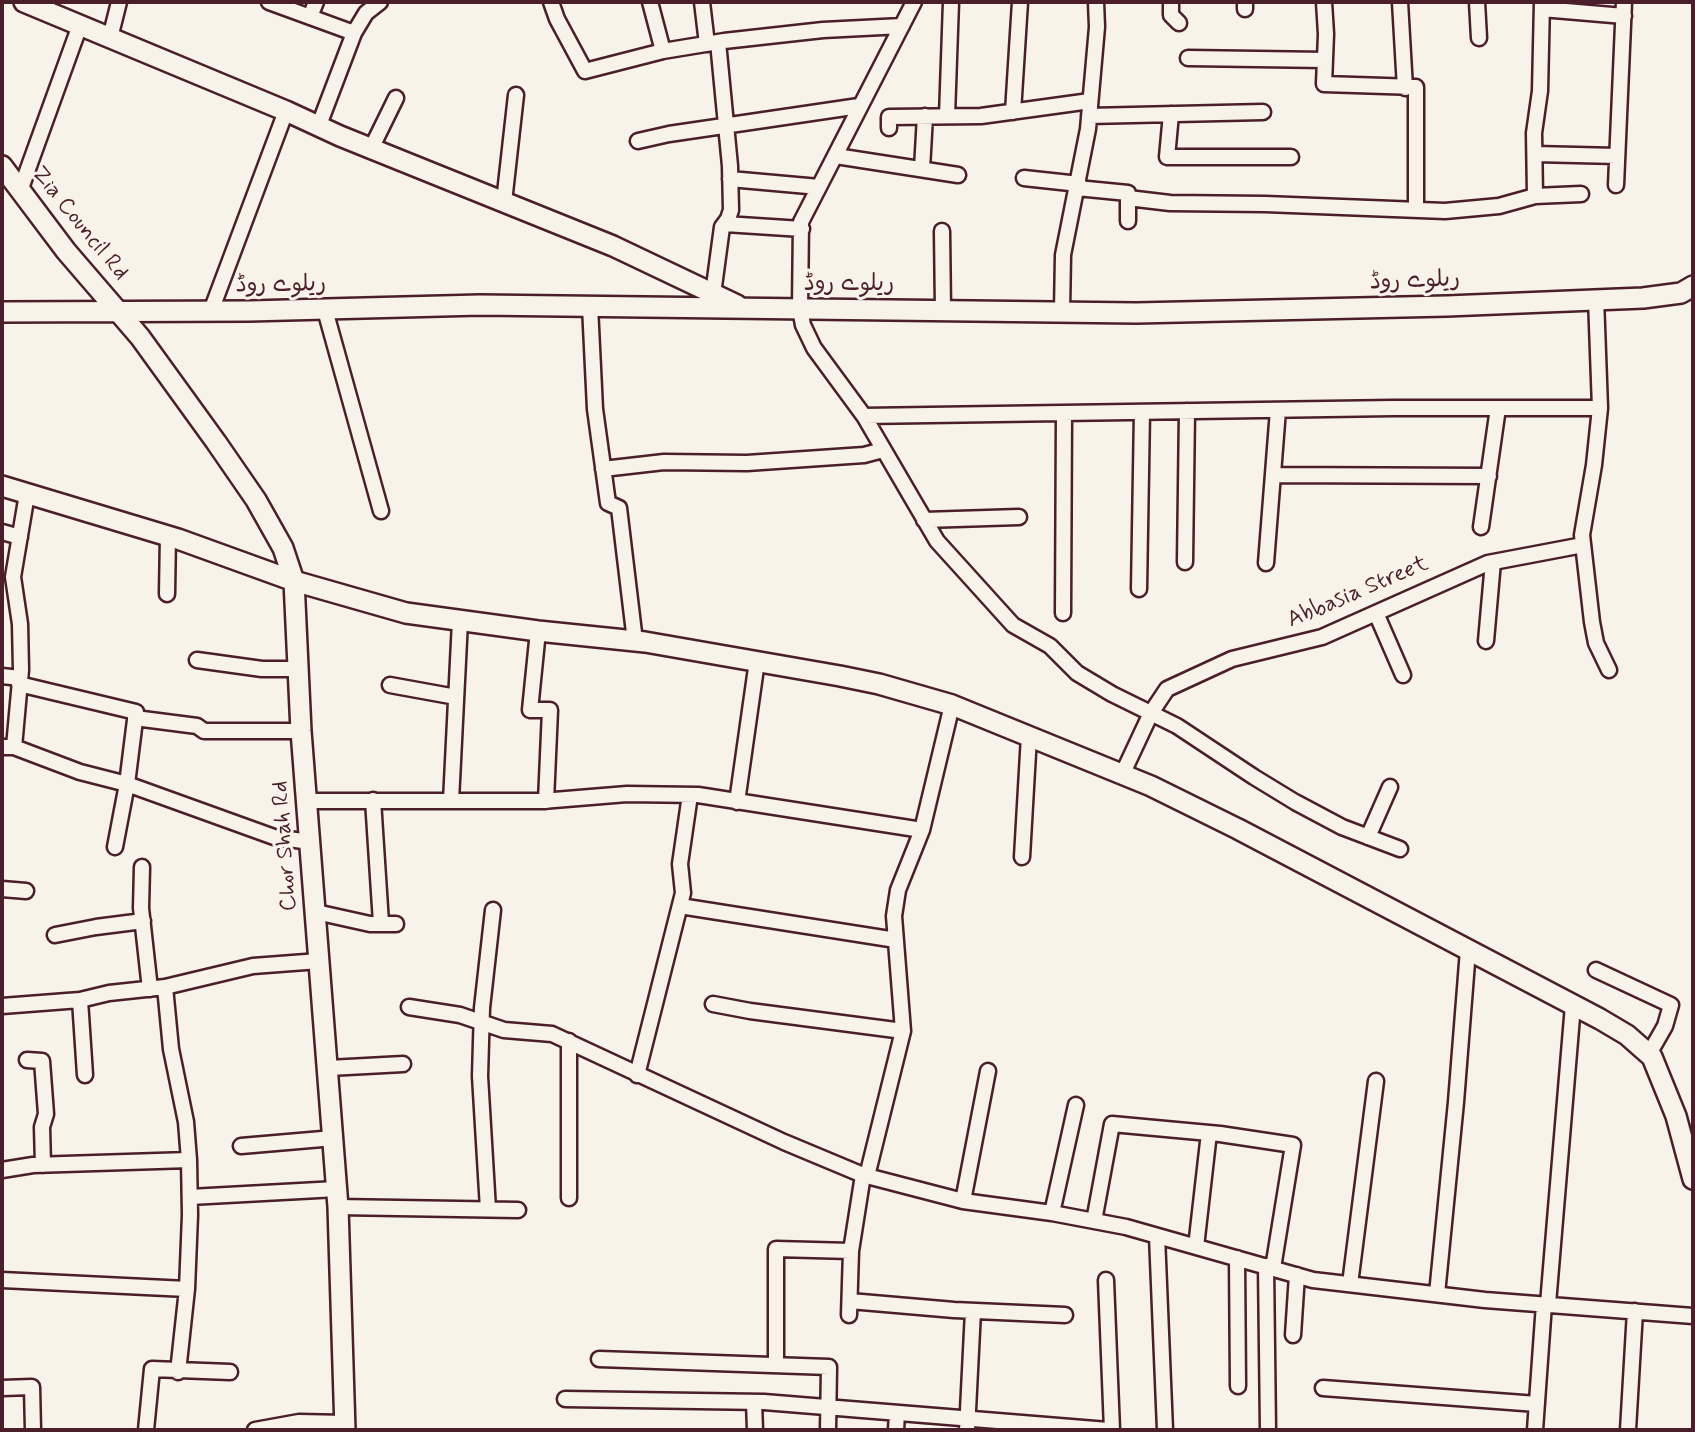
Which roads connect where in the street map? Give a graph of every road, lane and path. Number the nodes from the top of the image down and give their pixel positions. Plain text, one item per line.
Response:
1 (24, 2) edge
2 (119, 2) edge
3 (270, 2) edge
4 (316, 2) edge
5 (380, 2) edge
6 (551, 2) edge
7 (650, 2) edge
8 (702, 2) edge
9 (914, 2) edge
10 (951, 2) edge
11 (1020, 2) edge
12 (1096, 2) edge
13 (1171, 2) edge
14 (1324, 2) edge
15 (1400, 2) edge
16 (1476, 2) edge
17 (1542, 5) edge
18 (1624, 9) edge
19 (310, 17) junction
20 (1179, 23) dead end
21 (80, 25) junction
22 (902, 26) junction
23 (354, 33) junction
24 (110, 38) junction
25 (1479, 38) dead end
26 (712, 43) junction
27 (663, 51) junction
28 (1188, 58) dead end
29 (1325, 60) junction
30 (1405, 88) junction
31 (516, 95) dead end
32 (396, 98) dead end
33 (1090, 100) junction
34 (859, 106) junction
35 (286, 111) junction
36 (1013, 112) junction
37 (1263, 112) dead end
38 (1171, 114) junction
39 (925, 116) junction
40 (947, 116) junction
41 (1089, 116) junction
42 (319, 125) junction
43 (726, 127) junction
44 (889, 128) dead end
45 (638, 141) dead end
46 (371, 149) junction
47 (1535, 154) junction
48 (836, 156) junction
49 (1617, 156) junction
50 (1291, 157) dead end
51 (2, 166) edge
52 (922, 169) junction
53 (958, 175) dead end
54 (1024, 178) dead end
55 (730, 180) junction
56 (1616, 185) dead end
57 (1078, 186) junction
58 (819, 187) junction
59 (20, 191) junction
60 (1581, 194) dead end
61 (1535, 196) junction
62 (1128, 198) junction
63 (504, 202) junction
64 (1416, 210) junction
65 (1128, 221) dead end
66 (725, 224) junction
67 (802, 229) junction
68 (942, 231) dead end
69 (1693, 286) edge
70 (713, 294) junction
71 (1596, 298) junction
72 (590, 306) junction
73 (744, 309) junction
74 (800, 309) junction
75 (325, 310) junction
76 (943, 310) junction
77 (118, 311) junction
78 (211, 311) junction
79 (1062, 311) junction
80 (2, 312) edge
81 (1498, 408) junction
82 (1600, 408) junction
83 (1278, 410) junction
84 (1187, 411) junction
85 (1142, 412) junction
86 (1064, 413) junction
87 (864, 416) junction
88 (883, 450) junction
89 (603, 469) junction
90 (1273, 475) junction
91 (1489, 476) junction
92 (2, 486) edge
93 (27, 494) junction
94 (381, 511) dead end
95 (1019, 517) dead end
96 (924, 520) junction
97 (1481, 527) dead end
98 (2, 532) edge
99 (168, 536) junction
100 (20, 537) junction
101 (1583, 545) junction
102 (1185, 562) dead end
103 (1493, 562) junction
104 (1266, 563) dead end
105 (294, 580) junction
106 (1139, 589) dead end
107 (167, 594) dead end
108 (1063, 613) dead end
109 (1376, 613) junction
110 (460, 621) junction
111 (538, 631) junction
112 (635, 641) junction
113 (1486, 641) dead end
114 (197, 660) dead end
115 (757, 661) junction
116 (299, 669) junction
117 (1609, 670) dead end
118 (1403, 675) dead end
119 (2, 676) edge
120 (20, 681) junction
121 (390, 685) dead end
122 (456, 697) junction
123 (952, 705) junction
124 (1151, 713) junction
125 (135, 718) junction
126 (301, 731) junction
127 (1029, 737) junction
128 (8, 747) edge
129 (1122, 775) junction
130 (127, 784) junction
131 (1390, 787) dead end
132 (690, 795) junction
133 (373, 800) junction
134 (308, 801) junction
135 (452, 801) junction
136 (546, 801) junction
137 (737, 802) junction
138 (922, 830) junction
139 (1368, 837) junction
140 (310, 842) junction
141 (115, 847) dead end
142 (1400, 849) dead end
143 (1022, 857) dead end
144 (142, 867) dead end
145 (2, 888) edge
146 (26, 891) dead end
147 (680, 906) junction
148 (493, 910) dead end
149 (316, 912) junction
150 (143, 921) junction
151 (55, 935) dead end
152 (896, 940) junction
153 (1468, 950) junction
154 (319, 961) junction
155 (1596, 970) dead end
156 (165, 987) junction
157 (150, 989) junction
158 (80, 1000) junction
159 (713, 1004) dead end
160 (1573, 1005) junction
161 (2, 1006) edge
162 (409, 1007) dead end
163 (481, 1023) junction
164 (903, 1031) junction
165 (569, 1041) junction
166 (1649, 1054) junction
167 (27, 1060) dead end
168 (402, 1064) dead end
169 (328, 1068) junction
170 (988, 1071) dead end
171 (85, 1075) dead end
172 (637, 1075) junction
173 (1376, 1081) dead end
174 (1076, 1105) dead end
175 (1209, 1133) junction
176 (334, 1138) junction
177 (241, 1146) dead end
178 (189, 1160) junction
179 (43, 1165) junction
180 (2, 1170) edge
181 (865, 1176) junction
182 (1693, 1179) edge
183 (190, 1197) junction
184 (338, 1198) junction
185 (569, 1198) dead end
186 (963, 1201) junction
187 (488, 1209) junction
188 (518, 1210) dead end
189 (1052, 1213) junction
190 (1094, 1221) junction
191 (1157, 1236) junction
192 (1196, 1247) junction
193 (851, 1251) junction
194 (1237, 1258) junction
195 (1269, 1267) junction
196 (1297, 1275) junction
197 (2, 1280) edge
198 (1106, 1280) dead end
199 (1350, 1284) junction
200 (187, 1289) junction
201 (1437, 1294) junction
202 (1546, 1304) junction
203 (973, 1311) junction
204 (1635, 1311) junction
205 (1065, 1315) dead end
206 (1693, 1316) edge
207 (1293, 1335) dead end
208 (599, 1359) dead end
209 (776, 1364) junction
210 (178, 1372) junction
211 (230, 1372) dead end
212 (1238, 1386) dead end
213 (2, 1388) edge
214 (1323, 1388) dead end
215 (565, 1399) dead end
216 (754, 1402) junction
217 (1537, 1404) junction
218 (830, 1408) junction
219 (897, 1413) junction
220 (968, 1425) edge
221 (345, 1427) edge
222 (1038, 1428) edge
223 (33, 1430) edge
224 (146, 1430) edge
225 (255, 1430) edge
226 (755, 1430) edge
227 (828, 1430) edge
228 (897, 1430) edge
229 (1110, 1430) edge
230 (1165, 1430) edge
231 (1268, 1430) edge
232 (1535, 1430) edge
233 (1628, 1430) edge

1 - 21 street
2 - 24 street
3 - 19 street
4 - 19 street
5 - 23 street
6 - 27 street
7 - 27 street
8 - 26 street
9 - 22 street
10 - 40 street
11 - 36 street
12 - 33 street
13 - 20 street
14 - 29 street
15 - 30 street
16 - 25 street
17 - 18 street
17 - 47 street
18 - 49 street
19 - 23 street
21 - 24 street
21 - 59 street
22 - 26 street
22 - 34 street
23 - 42 street
24 - 35 street
26 - 27 street
26 - 43 street
28 - 29 street
29 - 30 street
30 - 64 street
31 - 63 street
32 - 46 street
33 - 36 street
33 - 41 street
34 - 43 street
34 - 48 street
35 - 42 street
35 - 78 street
36 - 40 street
37 - 38 street
38 - 41 street
38 - 50 street
39 - 40 street
39 - 44 street
39 - 52 street
41 - 57 street
42 - 46 street
43 - 45 street
43 - 55 street
46 - 63 street
47 - 49 street
47 - 61 street
48 - 52 street
48 - 58 street
49 - 56 street
51 - 59 street, Zia Council Rd
52 - 53 street
54 - 57 street
55 - 58 street
55 - 66 street
57 - 62 street
57 - 79 street
58 - 67 street
59 - 77 street, Zia Council Rd
60 - 61 street
61 - 64 street
62 - 64 street
62 - 65 street
63 - 70 street
66 - 67 street
66 - 70 street
67 - 74 street
68 - 76 street
69 - 71 street, ریلوے روڈ
70 - 73 street
71 - 79 street, ریلوے روڈ
71 - 82 street
72 - 73 street, ریلوے روڈ
72 - 75 street, ریلوے روڈ
72 - 89 street
73 - 74 street, ریلوے روڈ
74 - 76 street, ریلوے روڈ
74 - 87 street
75 - 78 street, ریلوے روڈ
75 - 94 street
76 - 79 street, ریلوے روڈ
77 - 78 street, ریلوے روڈ
77 - 80 street, ریلوے روڈ
77 - 105 street, Chor Shah Rd
81 - 82 street
81 - 83 street
81 - 91 street
82 - 101 street
83 - 84 street
83 - 90 street
84 - 85 street
84 - 102 street
85 - 86 street
85 - 106 street
86 - 87 street
86 - 108 street
87 - 88 street
88 - 89 street
88 - 96 street
89 - 112 street
90 - 91 street
90 - 104 street
91 - 97 street
92 - 93 street
93 - 99 street
93 - 100 street
95 - 96 street
96 - 124 street
98 - 100 street
99 - 105 street
99 - 107 street
100 - 120 street
101 - 103 street, Abbasia Street
101 - 117 street
103 - 109 street, Abbasia Street
103 - 113 street
105 - 110 street
105 - 116 street, Chor Shah Rd
109 - 118 street
109 - 124 street, Abbasia Street
110 - 111 street
110 - 122 street
111 - 112 street
111 - 136 street
112 - 115 street
114 - 116 street
115 - 123 street
115 - 137 street
116 - 126 street, Chor Shah Rd
119 - 120 street
120 - 125 street
120 - 128 street
121 - 122 street
122 - 135 street
123 - 127 street
123 - 138 street
124 - 129 street, Abbasia Street
124 - 139 street
125 - 126 street
125 - 130 street
126 - 134 street, Chor Shah Rd
127 - 129 street
127 - 143 street
128 - 130 street
129 - 153 street
130 - 140 street
130 - 141 street
131 - 139 street
132 - 136 street
132 - 137 street
132 - 147 street
133 - 134 street
133 - 135 street
133 - 149 street
134 - 140 street, Chor Shah Rd
135 - 136 street
137 - 138 street
138 - 152 street
139 - 142 street
140 - 149 street, Chor Shah Rd
144 - 150 street
145 - 146 street
147 - 152 street
147 - 172 street
148 - 163 street
149 - 154 street, Chor Shah Rd
150 - 151 street
150 - 157 street
152 - 164 street
153 - 160 street
153 - 201 street
154 - 156 street
154 - 169 street, Chor Shah Rd
155 - 166 street
156 - 157 street
156 - 178 street
157 - 158 street
158 - 161 street
158 - 171 street
159 - 164 street
160 - 166 street
160 - 202 street
162 - 163 street
163 - 165 street
163 - 187 street
164 - 181 street
165 - 172 street
165 - 185 street
166 - 182 street
167 - 179 street
168 - 169 street
169 - 176 street, Chor Shah Rd
170 - 186 street
172 - 181 street
173 - 199 street
174 - 189 street
175 - 190 street
175 - 192 street
175 - 195 street
176 - 177 street
176 - 184 street, Chor Shah Rd
178 - 179 street
178 - 183 street
179 - 180 street
181 - 186 street
181 - 193 street
183 - 184 street
183 - 200 street
184 - 187 street
184 - 221 street, Chor Shah Rd
186 - 189 street
187 - 188 street
189 - 190 street
190 - 191 street
191 - 192 street
191 - 230 street
192 - 194 street
193 - 203 street
193 - 209 street
194 - 195 street
194 - 212 street
195 - 196 street
195 - 231 street
196 - 199 street
196 - 207 street
197 - 200 street
198 - 229 street
199 - 201 street
200 - 210 street
201 - 202 street
202 - 204 street
202 - 217 street
203 - 205 street
203 - 220 street
204 - 206 street
204 - 233 street
208 - 209 street
209 - 218 street
210 - 211 street
210 - 224 street
213 - 223 street
214 - 217 street
215 - 216 street
216 - 218 street
216 - 226 street
217 - 232 street
218 - 219 street
218 - 227 street
219 - 220 street
219 - 228 street
220 - 222 street
221 - 225 street
222 - 229 street

